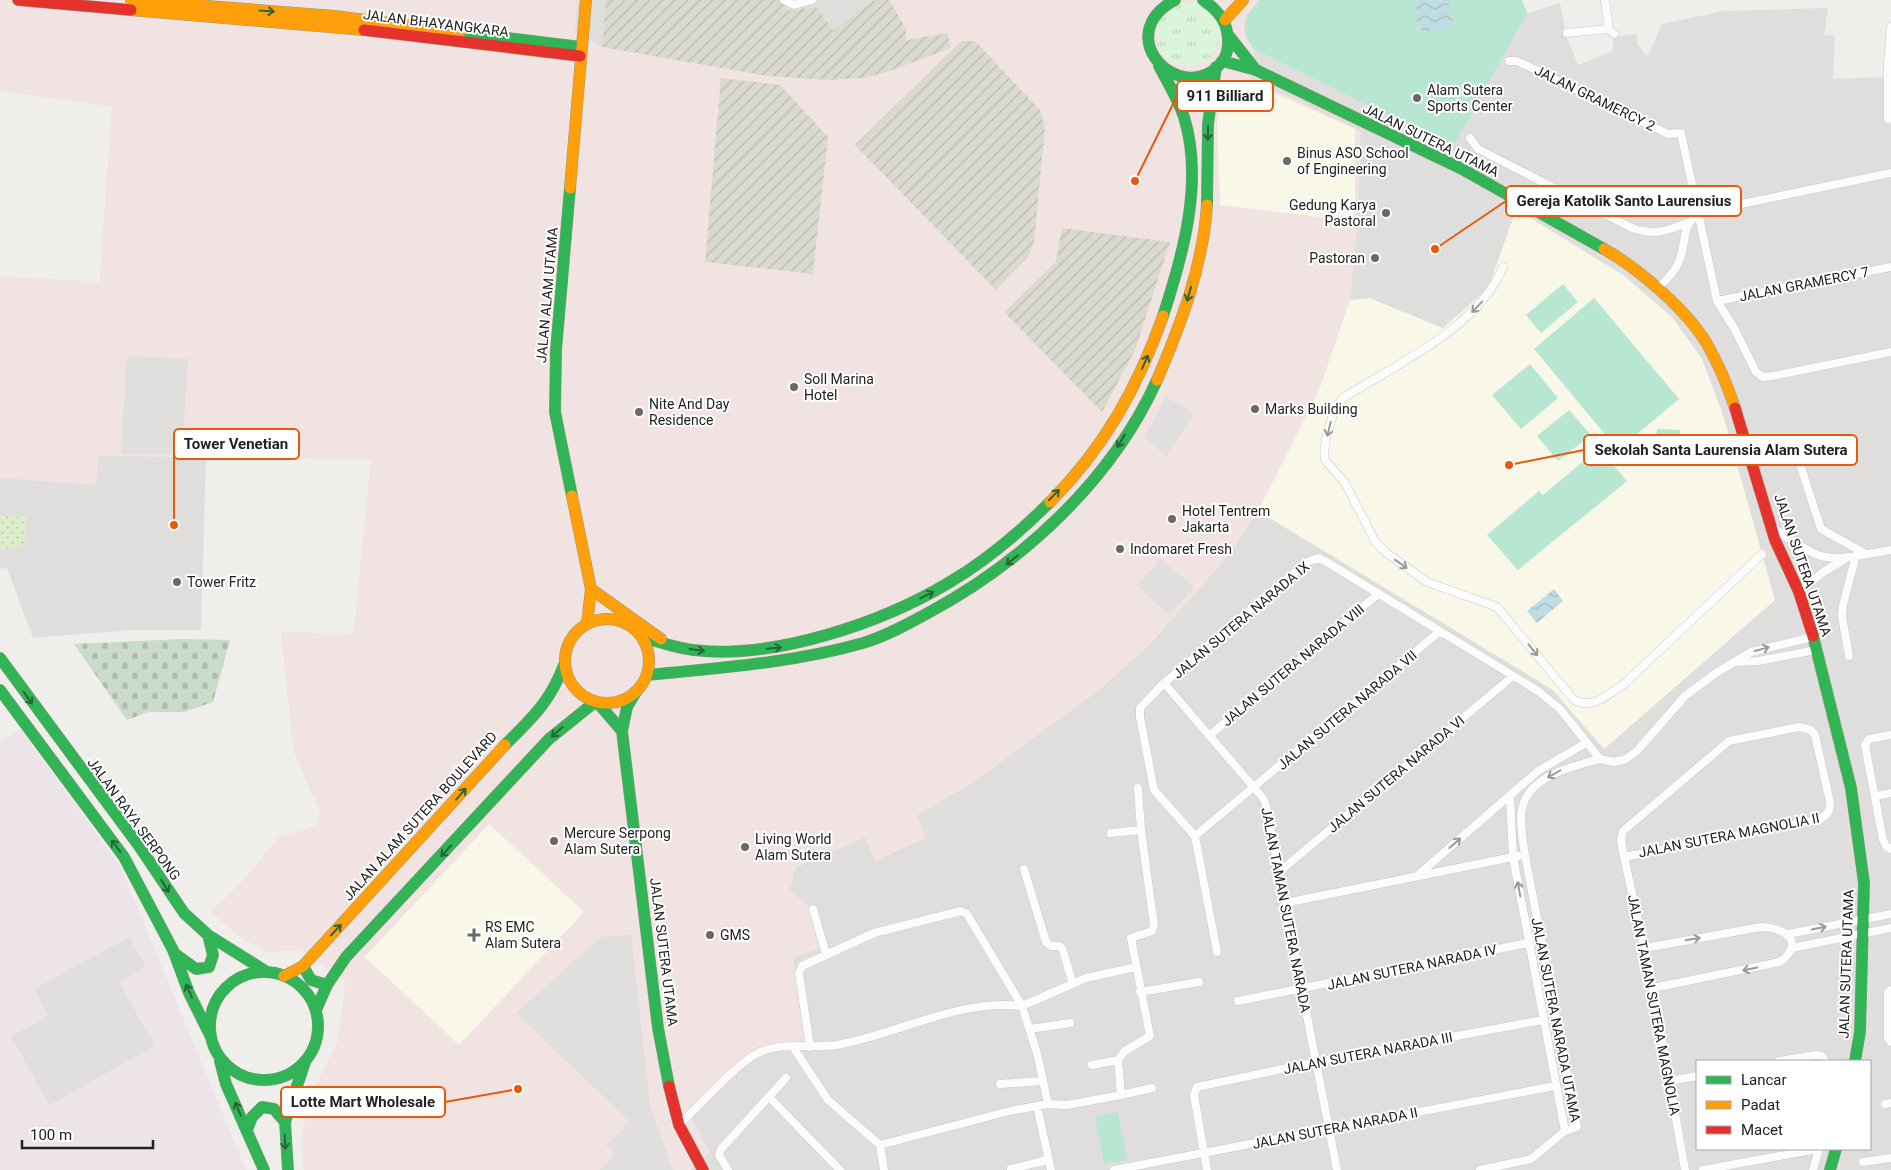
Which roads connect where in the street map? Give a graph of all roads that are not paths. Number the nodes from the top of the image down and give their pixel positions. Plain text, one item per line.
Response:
1 (18, 0) edge
2 (131, 0) edge
3 (586, 0) edge
4 (784, 0) edge
5 (812, 0) edge
6 (1175, 0) edge
7 (1203, 0) edge
8 (1220, 0) edge
9 (1242, 0) edge
10 (1605, 0) edge
11 (1226, 20) junction
12 (1891, 27) edge
13 (1567, 33) dead end
14 (1229, 36) junction
15 (581, 52) junction
16 (1509, 61) dead end
17 (1889, 62) edge
18 (1219, 64) junction
19 (1159, 66) junction
20 (1256, 70) junction
21 (1888, 118) dead end
22 (1470, 138) dead end
23 (1891, 173) edge
24 (1698, 213) junction
25 (1687, 223) junction
26 (1503, 267) dead end
27 (1891, 267) edge
28 (1658, 289) junction
29 (1717, 301) junction
30 (1891, 352) edge
31 (1800, 464) dead end
32 (1771, 527) junction
33 (1891, 550) edge
34 (1762, 554) dead end
35 (1866, 554) junction
36 (1852, 556) junction
37 (591, 589) junction
38 (1799, 592) junction
39 (1377, 594) junction
40 (586, 624) junction
41 (1440, 632) junction
42 (642, 637) junction
43 (1813, 637) junction
44 (669, 646) junction
45 (1816, 650) junction
46 (1849, 656) dead end
47 (0, 658) edge
48 (1735, 662) junction
49 (564, 665) junction
50 (647, 675) junction
51 (1513, 676) junction
52 (1164, 683) junction
53 (0, 690) edge
54 (636, 692) junction
55 (596, 702) junction
56 (622, 731) junction
57 (1891, 734) edge
58 (1210, 735) junction
59 (1586, 743) junction
60 (1600, 759) junction
61 (1138, 788) dead end
62 (1254, 789) junction
63 (1891, 793) edge
64 (1510, 796) junction
65 (1876, 796) junction
66 (1141, 830) junction
67 (1112, 833) dead end
68 (1195, 836) junction
69 (1621, 840) joint
70 (1888, 848) edge
71 (1524, 855) junction
72 (1513, 857) junction
73 (1624, 857) junction
74 (1024, 869) dead end
75 (1279, 872) junction
76 (1418, 875) junction
77 (1285, 903) junction
78 (813, 909) dead end
79 (1891, 914) edge
80 (1863, 920) junction
81 (1891, 928) edge
82 (1864, 933) junction
83 (1788, 934) junction
84 (208, 936) junction
85 (1528, 943) junction
86 (1645, 948) junction
87 (1792, 948) junction
88 (1217, 952) dead end
89 (174, 954) junction
90 (826, 954) junction
91 (303, 966) junction
92 (1136, 967) junction
93 (267, 972) junction
94 (284, 976) junction
95 (1199, 982) dead end
96 (1073, 984) junction
97 (327, 985) junction
98 (1653, 988) junction
99 (1302, 989) junction
100 (1891, 990) edge
101 (1140, 992) junction
102 (1238, 1001) dead end
103 (1022, 1006) junction
104 (316, 1010) junction
105 (1543, 1020) junction
106 (1070, 1023) dead end
107 (1030, 1029) junction
108 (210, 1035) junction
109 (1891, 1042) edge
110 (793, 1047) junction
111 (810, 1047) junction
112 (219, 1058) junction
113 (1118, 1060) junction
114 (1786, 1060) edge
115 (1824, 1060) edge
116 (1856, 1060) edge
117 (305, 1062) junction
118 (1316, 1062) junction
119 (1092, 1066) dead end
120 (1696, 1076) edge
121 (786, 1078) dead end
122 (1043, 1081) junction
123 (1670, 1081) junction
124 (1000, 1084) dead end
125 (1555, 1086) junction
126 (1152, 1088) dead end
127 (1121, 1095) junction
128 (770, 1098) junction
129 (1048, 1104) junction
130 (1037, 1106) junction
131 (285, 1122) junction
132 (680, 1125) junction
133 (1329, 1128) junction
134 (247, 1130) junction
135 (1564, 1131) junction
136 (880, 1145) junction
137 (1813, 1150) edge
138 (1819, 1150) edge
139 (1836, 1150) edge
140 (1204, 1152) junction
141 (1891, 1158) edge
142 (1047, 1160) junction
143 (1863, 1162) dead end
144 (1011, 1169) edge
145 (264, 1170) edge
146 (288, 1170) edge
147 (703, 1170) edge
148 (728, 1170) edge
149 (840, 1170) edge
150 (884, 1170) edge
151 (1051, 1170) edge
152 (1114, 1170) edge
153 (1207, 1170) edge
154 (1337, 1170) edge
155 (1480, 1170) edge
156 (1685, 1170) edge
157 (1702, 1170) edge
158 (1813, 1170) edge
159 (1830, 1170) edge

1 - 15 main road, JALAN BHAYANGKARA
2 -> 15 main road, JALAN BHAYANGKARA
3 - 15 main road, JALAN ALAM UTAMA
4 - 5 street
6 - 19 main road
7 - 11 main road
8 - 9 main road
9 - 11 main road
10 - 13 street
11 - 14 main road
12 - 17 street
14 - 18 main road
14 - 20 main road, JALAN SUTERA UTAMA
15 - 37 main road, JALAN ALAM UTAMA
16 - 24 street, JALAN GRAMERCY 2
17 - 21 street
18 - 19 main road
18 - 20 main road, JALAN SUTERA UTAMA
18 -> 50 main road
44 -> 19 main road
20 - 28 main road, JALAN SUTERA UTAMA
22 - 25 street
23 - 24 street
24 - 25 street
24 - 29 street
25 - 28 street
26 -> 34 street
27 - 29 street, JALAN GRAMERCY 7
28 - 32 main road, JALAN SUTERA UTAMA
29 - 30 street
31 - 35 street
32 - 36 street
32 - 38 main road, JALAN SUTERA UTAMA
33 - 35 street
35 - 36 street
36 - 38 street
36 - 46 street
37 - 40 main road, JALAN ALAM UTAMA
37 - 44 main road
38 - 43 main road, JALAN SUTERA UTAMA
39 - 41 street
39 - 52 street, JALAN SUTERA NARADA IX
39 - 58 street, JALAN SUTERA NARADA VIII
40 - 42 main road
40 - 49 main road
41 - 51 street
41 - 62 street, JALAN SUTERA NARADA VII
42 - 44 main road
42 - 50 main road
43 - 45 main road, JALAN SUTERA UTAMA
48 -> 43 street, JALAN SUTERA NARADA UTAMA
45 - 48 street
45 - 80 main road, JALAN SUTERA UTAMA
47 -> 84 main road, JALAN RAYA SERPONG
48 - 60 street, JALAN SUTERA NARADA UTAMA
49 - 55 main road
91 -> 49 main road, JALAN ALAM SUTERA BOULEVARD
50 - 54 main road
51 - 59 street
51 - 75 street, JALAN SUTERA NARADA VI
52 - 58 street, JALAN TAMAN SUTERA NARADA
52 - 68 street, JALAN SUTERA NARADA IX
89 -> 53 main road
54 - 55 main road
54 - 56 main road, JALAN SUTERA UTAMA
55 - 56 main road
55 -> 97 main road
56 - 132 main road, JALAN SUTERA UTAMA
57 - 65 street
58 - 62 street, JALAN TAMAN SUTERA NARADA
59 - 60 street
59 - 64 street
60 -> 71 street, JALAN SUTERA NARADA UTAMA
61 - 66 street
62 - 68 street, JALAN SUTERA NARADA VII
62 - 75 street, JALAN TAMAN SUTERA NARADA
63 - 65 street
64 - 72 street, JALAN SUTERA NARADA UTAMA
76 -> 64 street
65 - 70 street
66 - 67 street
66 - 92 street
68 - 88 street
69 - 73 street, JALAN TAMAN SUTERA MAGNOLIA
69 - 73 street, JALAN SUTERA MAGNOLIA II
71 - 72 street
71 - 135 street, JALAN SUTERA NARADA UTAMA
72 - 76 street
85 -> 72 street, JALAN SUTERA NARADA UTAMA
73 - 86 street, JALAN TAMAN SUTERA MAGNOLIA
74 - 96 street
75 - 77 street, JALAN TAMAN SUTERA NARADA
76 - 77 street
77 - 99 street, JALAN TAMAN SUTERA NARADA
78 - 90 street
79 - 80 street
80 - 82 main road, JALAN SUTERA UTAMA
83 -> 80 street
81 - 82 street
82 - 87 street
82 - 116 main road, JALAN SUTERA UTAMA
86 -> 83 street
83 - 87 street
84 - 89 main road
84 - 93 main road, JALAN RAYA SERPONG
85 - 99 street, JALAN SUTERA NARADA IV
85 - 105 street, JALAN SUTERA NARADA UTAMA
86 - 98 street, JALAN TAMAN SUTERA MAGNOLIA
87 -> 98 street
108 -> 89 main road
90 - 103 street
90 - 111 street
91 - 94 main road, JALAN ALAM SUTERA BOULEVARD
91 - 97 main road
92 - 96 street
92 - 101 street
93 - 94 main road
93 - 108 main road
94 - 104 main road
95 - 101 street
96 - 103 street
97 - 104 main road
98 - 123 street, JALAN TAMAN SUTERA MAGNOLIA
99 - 102 street, JALAN SUTERA NARADA IV
99 - 118 street, JALAN TAMAN SUTERA NARADA
100 - 109 street
101 - 113 street
103 - 107 street
103 - 111 street
104 - 117 main road
105 - 118 street, JALAN SUTERA NARADA III
105 - 125 street, JALAN SUTERA NARADA UTAMA
106 - 107 street
107 - 122 street
108 - 112 main road
110 - 111 street
110 - 132 street
110 - 136 street
112 - 117 main road
134 -> 112 main road
113 - 119 street
113 - 127 street
114 - 115 street
117 - 131 main road
118 - 133 street, JALAN TAMAN SUTERA NARADA
118 - 140 street, JALAN SUTERA NARADA III
120 - 123 street
121 - 128 street
122 - 124 street
122 - 129 street
123 - 156 street, JALAN TAMAN SUTERA MAGNOLIA
125 - 133 street, JALAN SUTERA NARADA II
125 - 135 street, JALAN SUTERA NARADA UTAMA
126 - 127 street
127 - 129 street
128 - 148 street
128 - 149 street
129 - 130 street
130 - 136 street
130 - 142 street
131 - 134 main road
131 -> 146 main road
132 - 147 main road, JALAN SUTERA UTAMA
133 - 140 street, JALAN SUTERA NARADA II
133 - 154 street, JALAN TAMAN SUTERA NARADA
134 - 145 main road
135 - 155 street
136 - 150 street
137 - 157 street
138 - 158 street
139 - 159 main road
140 - 152 street, JALAN SUTERA NARADA II
140 - 153 street
141 - 143 street
142 - 144 street
142 - 151 street

